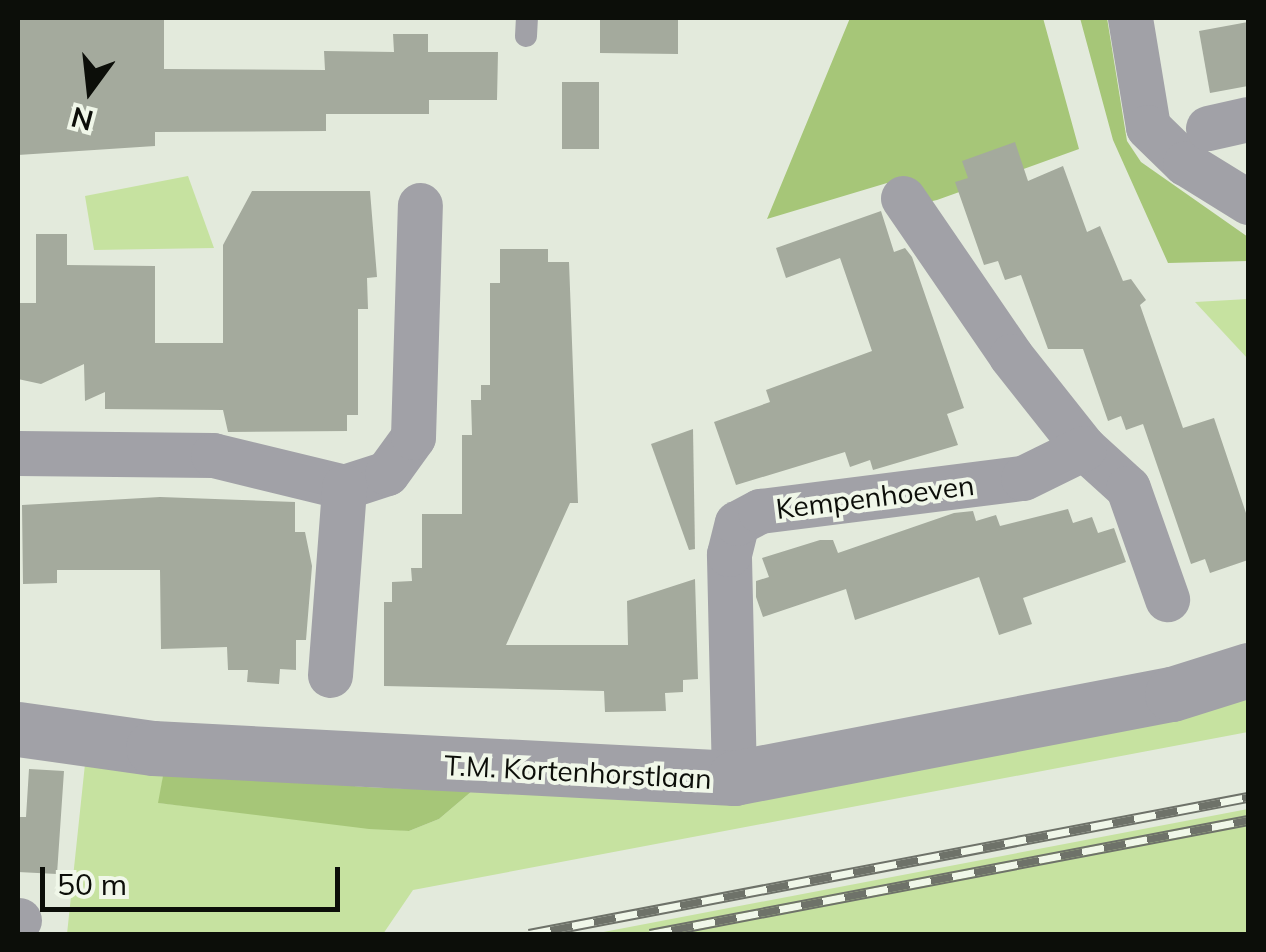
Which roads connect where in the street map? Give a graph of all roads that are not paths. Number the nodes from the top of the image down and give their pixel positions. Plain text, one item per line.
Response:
1 (1130, 18) edge
2 (903, 198) dead end
3 (1248, 202) edge
4 (420, 205) dead end
5 (1084, 448) junction
6 (18, 453) edge
7 (344, 487) junction
8 (1167, 599) dead end
9 (1248, 670) edge
10 (330, 675) dead end
11 (18, 730) edge
12 (734, 778) junction

1 - 3 street
2 - 5 street
4 - 7 street
5 - 8 street
5 - 12 street, Kempenhoeven
6 - 7 street
7 - 10 street
9 - 12 street, T.M. Kortenhorstlaan
11 - 12 street, T.M. Kortenhorstlaan

